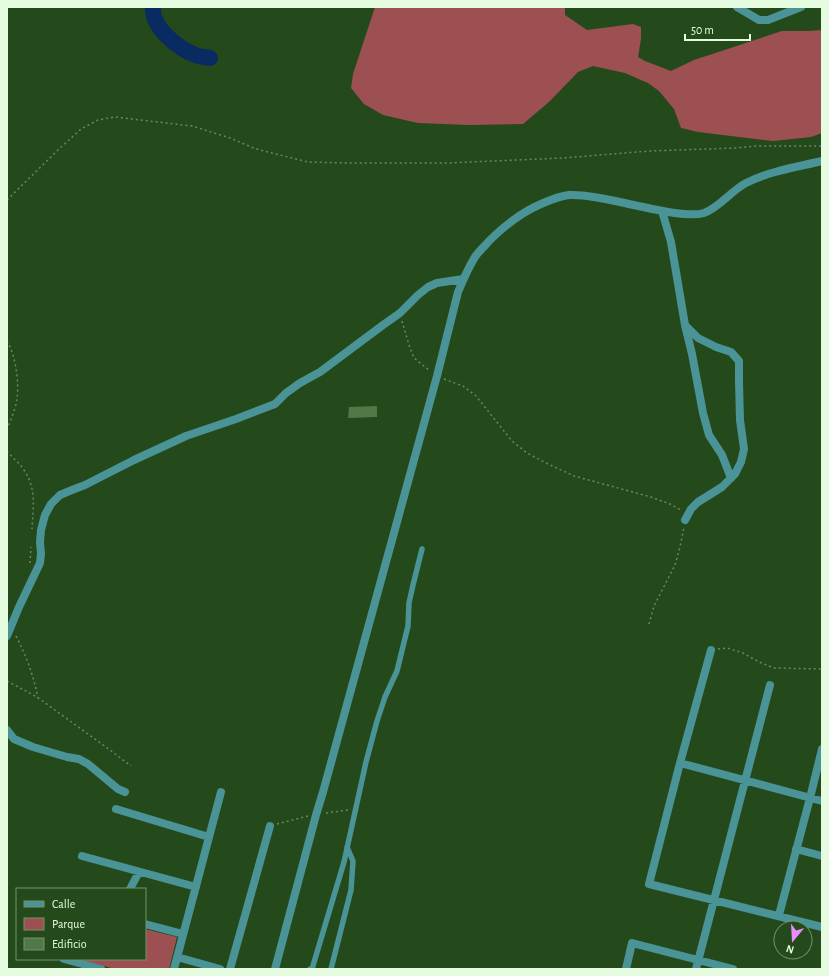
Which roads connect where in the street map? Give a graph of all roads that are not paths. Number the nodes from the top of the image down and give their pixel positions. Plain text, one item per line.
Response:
1 (737, 7) edge
2 (801, 7) edge
3 (822, 161) edge
4 (662, 211) junction
5 (463, 279) junction
6 (685, 325) junction
7 (731, 478) junction
8 (686, 517) road end
9 (422, 548) dead end
10 (7, 636) edge
11 (711, 650) road end
12 (770, 685) dead end
13 (7, 730) edge
14 (10, 738) edge
15 (822, 749) edge
16 (680, 763) junction
17 (745, 781) junction
18 (125, 792) dead end
19 (221, 792) dead end
20 (810, 798) junction
21 (822, 802) edge
22 (116, 809) dead end
23 (270, 826) dead end
24 (209, 837) junction
25 (347, 846) junction
26 (796, 849) junction
27 (82, 856) dead end
28 (822, 856) edge
29 (138, 872) junction
30 (196, 887) junction
31 (130, 888) edge
32 (714, 900) junction
33 (779, 915) junction
34 (146, 924) edge
35 (822, 927) edge
36 (183, 934) junction
37 (177, 957) junction
38 (699, 960) junction
39 (82, 961) edge
40 (101, 969) edge
41 (174, 969) edge
42 (220, 969) edge
43 (230, 969) edge
44 (275, 969) edge
45 (310, 969) edge
46 (331, 969) edge
47 (626, 969) edge
48 (696, 969) edge
49 (733, 969) edge

1 - 2 street
3 - 4 street
4 - 5 street
4 - 6 street
5 - 10 street
5 - 44 street
6 - 7 street
6 - 7 street
7 - 8 street
9 - 25 lane
11 - 16 street
12 - 17 street
13 - 14 street
14 - 18 street
15 - 20 street
16 - 17 street
16 - 32 street
17 - 20 street
17 - 32 street
19 - 24 street
20 - 21 street
20 - 26 street
22 - 24 street
23 - 43 street
24 - 30 street
25 - 45 lane
25 - 46 lane
26 - 28 street
26 - 33 street
27 - 29 street
29 - 30 street
29 - 31 street
30 - 36 street
32 - 33 street
32 - 38 street
33 - 35 street
34 - 36 street
36 - 37 street
37 - 41 street
37 - 42 street
38 - 47 street
38 - 48 street
38 - 49 street
39 - 40 street

